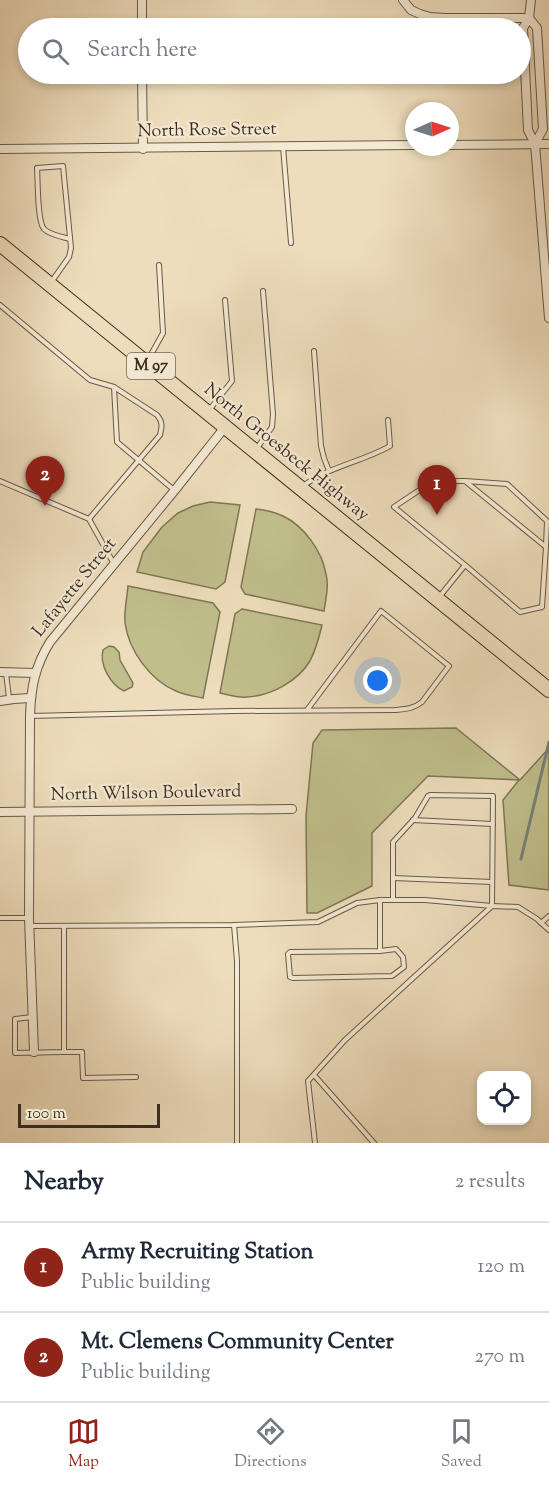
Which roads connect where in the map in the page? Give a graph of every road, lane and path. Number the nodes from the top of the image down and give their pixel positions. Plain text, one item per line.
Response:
1 (142, 0) edge
2 (403, 0) edge
3 (531, 0) edge
4 (142, 18) edge
5 (529, 18) joint
6 (531, 20) edge
7 (142, 84) edge
8 (526, 84) edge
9 (535, 144) junction
10 (549, 144) edge
11 (405, 145) edge
12 (459, 145) edge
13 (283, 146) junction
14 (0, 149) edge
15 (143, 149) junction
16 (70, 239) junction
17 (291, 243) dead end
18 (0, 245) edge
19 (159, 265) dead end
20 (50, 285) junction
21 (263, 291) dead end
22 (225, 300) dead end
23 (0, 305) edge
24 (549, 318) edge
25 (314, 351) dead end
26 (147, 363) junction
27 (114, 387) junction
28 (207, 412) junction
29 (388, 420) dead end
30 (225, 427) junction
31 (255, 451) junction
32 (140, 460) junction
33 (329, 471) junction
34 (0, 481) edge
35 (465, 481) junction
36 (300, 488) junction
37 (175, 490) junction
38 (89, 519) junction
39 (546, 547) junction
40 (114, 565) junction
41 (465, 566) junction
42 (437, 599) junction
43 (3, 672) edge
44 (35, 673) junction
45 (549, 690) edge
46 (9, 699) junction
47 (30, 699) junction
48 (0, 701) edge
49 (307, 710) junction
50 (30, 716) junction
51 (292, 809) dead end
52 (0, 812) edge
53 (30, 812) junction
54 (412, 820) junction
55 (493, 824) junction
56 (393, 878) junction
57 (492, 882) junction
58 (380, 900) junction
59 (393, 900) junction
60 (492, 906) junction
61 (549, 916) edge
62 (0, 918) edge
63 (29, 922) junction
64 (541, 923) junction
65 (234, 925) junction
66 (64, 926) junction
67 (549, 930) edge
68 (380, 951) junction
69 (33, 1017) junction
70 (34, 1052) junction
71 (64, 1052) junction
72 (314, 1075) junction
73 (136, 1077) dead end
74 (237, 1143) edge
75 (315, 1143) edge
76 (374, 1143) edge

1 - 4 street
2 - 5 street
3 - 5 street
6 - 9 street
7 - 15 street
8 - 9 street
9 - 10 street
9 - 12 street
9 - 24 street
11 - 13 street, North Rose Street
13 - 15 street, North Rose Street
13 - 17 lane
14 - 15 street, North Rose Street
16 - 16 lane
16 - 20 lane
18 - 20 main road, North Groesbeck Highway / M 97
19 - 26 lane
20 - 26 main road, North Groesbeck Highway / M 97
21 - 31 lane
22 - 28 lane
23 - 27 lane
25 - 33 lane
26 - 28 main road, North Groesbeck Highway / M 97
27 - 32 lane
27 - 32 lane
28 - 30 main road, North Groesbeck Highway / M 97
29 - 33 lane
30 - 31 main road, North Groesbeck Highway / M 97
30 - 37 street, Lafayette Street
31 - 36 main road, North Groesbeck Highway / M 97
32 - 37 lane
32 - 38 lane
33 - 36 lane
34 - 38 lane
35 - 39 lane
35 - 39 lane
35 - 41 lane
36 - 42 main road, North Groesbeck Highway / M 97
37 - 40 street, Lafayette Street
38 - 40 lane
39 - 41 lane
40 - 44 street, Lafayette Street
41 - 42 lane
42 - 45 main road, North Groesbeck Highway / M 97
43 - 44 street
43 - 46 lane
44 - 47 street, Lafayette Street
46 - 47 street
46 - 48 street
47 - 50 street, Lafayette Street
49 - 49 lane
49 - 50 lane
50 - 53 street, Lafayette Street
51 - 53 street, North Wilson Boulevard
52 - 53 street, North Wilson Boulevard
53 - 63 street, Lafayette Street
54 - 55 lane
54 - 55 lane
54 - 56 lane
55 - 57 lane
56 - 57 lane
56 - 59 lane
57 - 60 lane
58 - 59 lane
58 - 65 lane
58 - 68 lane
59 - 60 lane
60 - 64 lane
60 - 72 lane
61 - 64 lane
62 - 63 lane
63 - 66 lane
63 - 69 street, Lafayette Street
64 - 67 lane
65 - 66 lane
65 - 74 lane
66 - 71 lane
68 - 68 lane
69 - 70 street, Lafayette Street
69 - 70 lane
70 - 71 lane
71 - 73 lane
72 - 75 lane
72 - 76 lane

